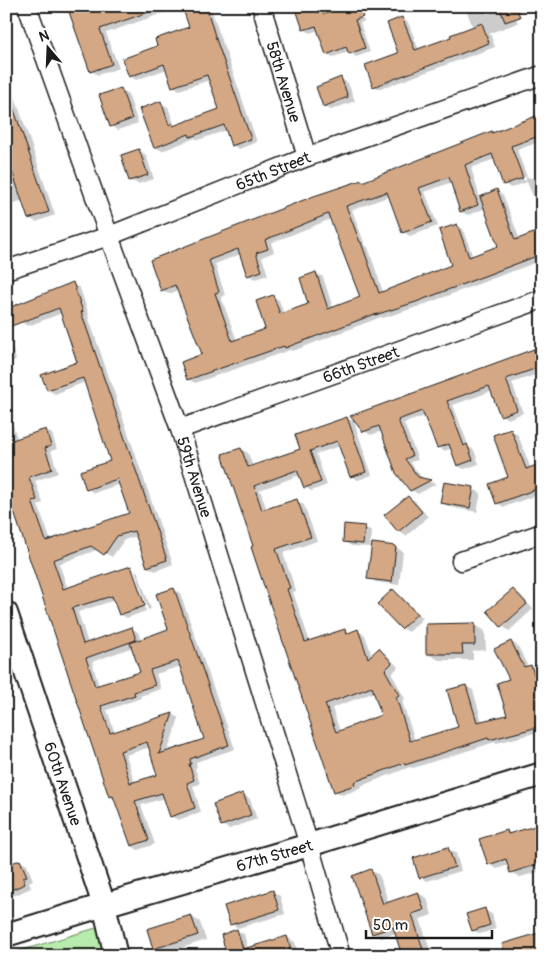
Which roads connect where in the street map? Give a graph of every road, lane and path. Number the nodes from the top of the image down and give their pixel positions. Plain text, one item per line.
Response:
1 (27, 6) edge
2 (261, 6) edge
3 (542, 75) edge
4 (307, 157) junction
5 (109, 236) junction
6 (6, 270) edge
7 (542, 299) edge
8 (180, 429) junction
9 (542, 533) edge
10 (461, 561) dead end
11 (6, 614) edge
12 (542, 774) edge
13 (309, 846) junction
14 (104, 904) junction
15 (6, 935) edge
16 (116, 956) edge
17 (340, 956) edge

1 - 5 street, 59th Avenue
2 - 4 street, 58th Avenue
3 - 4 street, 65th Street
4 - 5 street, 65th Street
5 - 6 street, 65th Street
5 - 8 street, 59th Avenue
7 - 8 street, 66th Street
8 - 13 street, 59th Avenue
9 - 10 street
11 - 14 street, 60th Avenue
12 - 13 street, 67th Street
13 - 14 street, 67th Street
13 - 17 street, 59th Avenue
14 - 15 street, 67th Street
14 - 16 street, 60th Avenue

